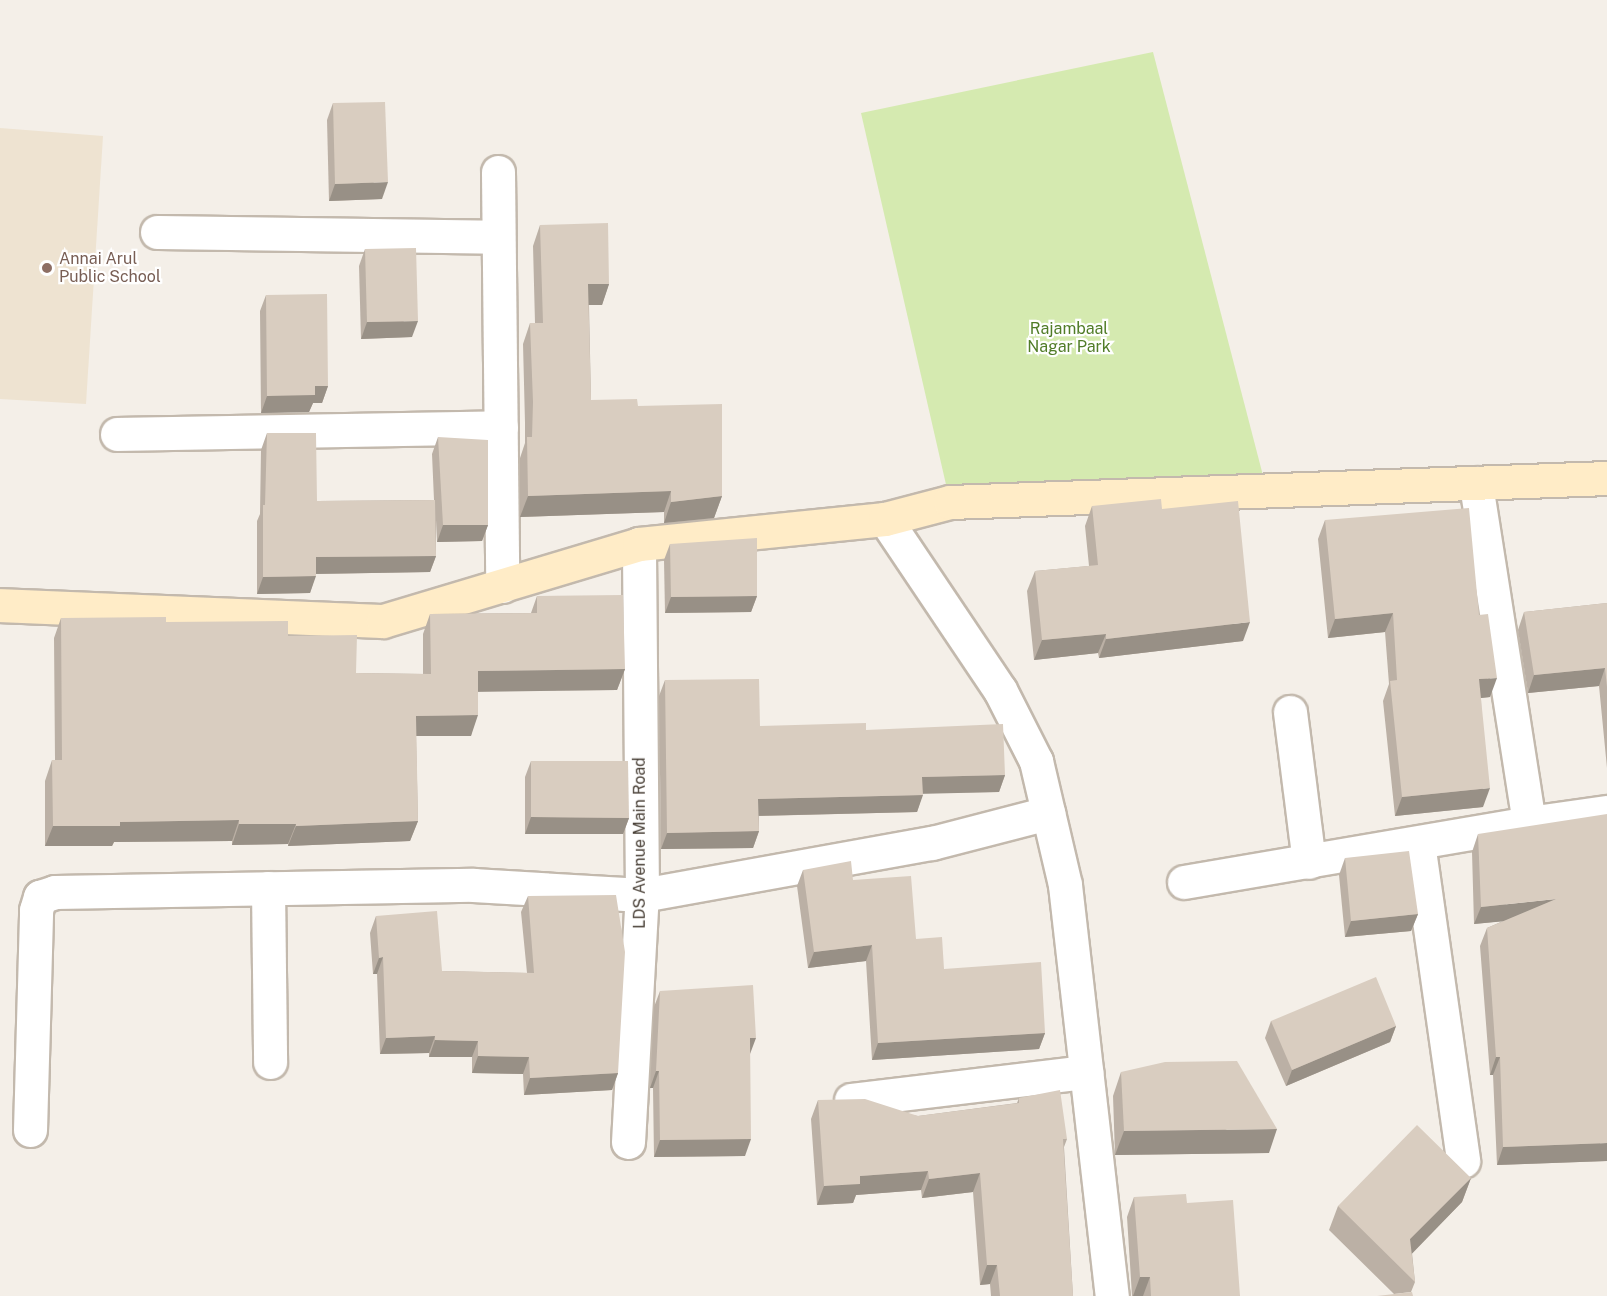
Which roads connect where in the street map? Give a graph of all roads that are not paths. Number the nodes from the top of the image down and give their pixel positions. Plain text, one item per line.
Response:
1 (498, 172) dead end
2 (157, 232) dead end
3 (498, 237) junction
4 (501, 427) junction
5 (117, 434) dead end
6 (1607, 478) edge
7 (1476, 483) junction
8 (885, 519) junction
9 (639, 544) junction
10 (502, 586) junction
11 (0, 605) edge
12 (1290, 712) dead end
13 (1607, 812) edge
14 (1048, 813) junction
15 (1529, 823) junction
16 (1418, 843) junction
17 (1309, 862) junction
18 (1184, 882) dead end
19 (268, 888) junction
20 (642, 895) junction
21 (270, 1062) dead end
22 (1086, 1072) junction
23 (851, 1100) edge
24 (30, 1130) dead end
25 (628, 1142) dead end
26 (1463, 1161) dead end
27 (1112, 1296) edge

1 - 3 street
2 - 3 street
3 - 4 street
4 - 5 street
4 - 10 street
6 - 7 street
7 - 8 street
7 - 15 street
8 - 9 street
8 - 14 street
9 - 10 street
9 - 20 street, LDS Avenue Main Road
10 - 11 street
12 - 17 street
13 - 15 street
14 - 20 street
14 - 22 street
15 - 16 street
16 - 17 street
16 - 26 street
17 - 18 street
19 - 20 street
19 - 21 street
19 - 24 street
20 - 25 street, LDS Avenue Main Road
22 - 23 street
22 - 27 street

